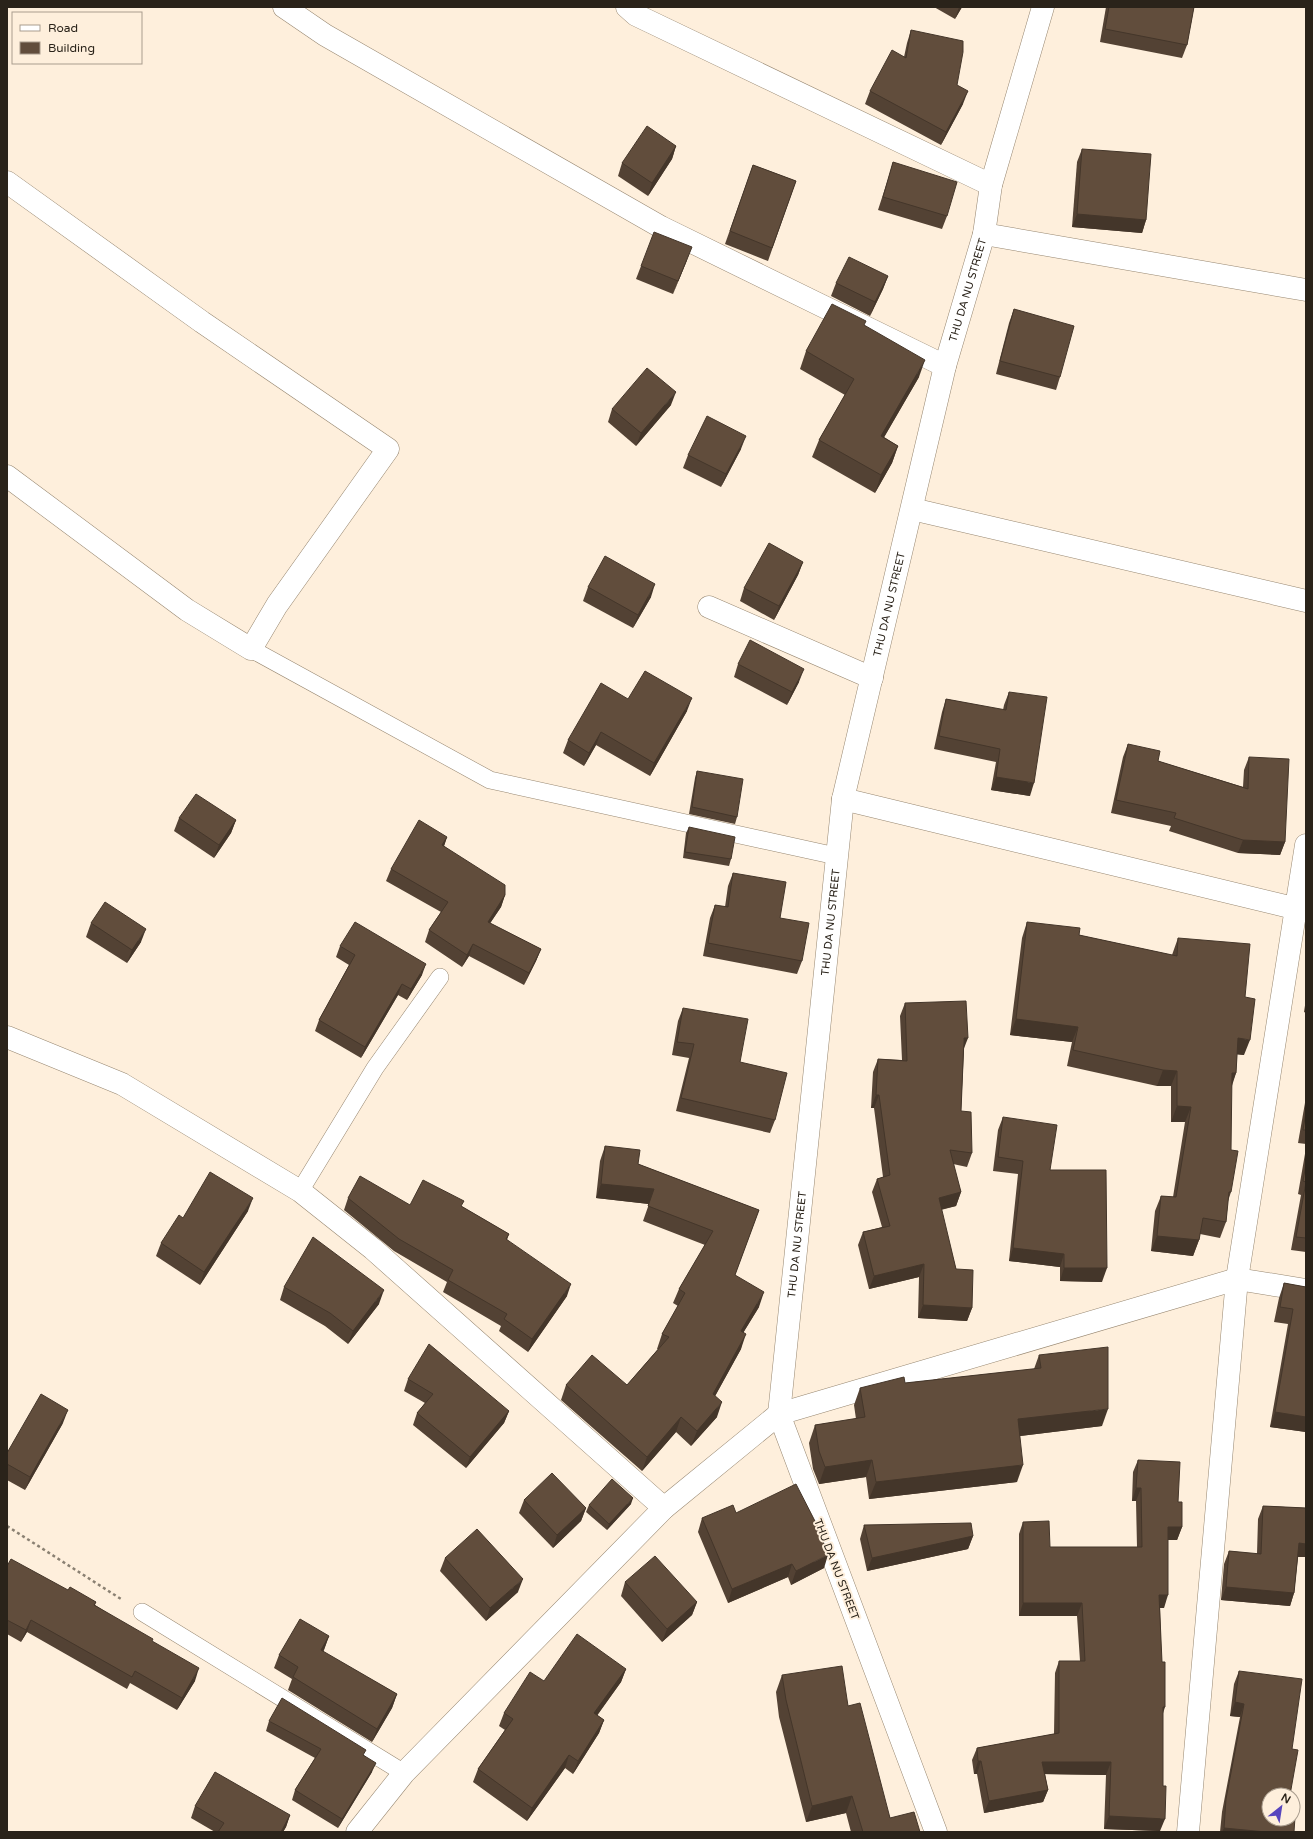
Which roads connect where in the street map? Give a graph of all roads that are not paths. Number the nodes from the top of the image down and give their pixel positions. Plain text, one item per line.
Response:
1 (284, 7) edge
2 (627, 7) edge
3 (1043, 7) edge
4 (7, 182) edge
5 (991, 186) junction
6 (984, 234) junction
7 (1306, 290) edge
8 (945, 366) junction
9 (7, 476) edge
10 (912, 509) junction
11 (1306, 601) edge
12 (709, 607) dead end
13 (251, 649) junction
14 (872, 678) junction
15 (843, 799) junction
16 (1306, 845) edge
17 (836, 856) junction
18 (1301, 910) edge
19 (440, 977) dead end
20 (7, 1037) edge
21 (300, 1191) junction
22 (1237, 1279) junction
23 (1306, 1290) edge
24 (779, 1414) junction
25 (664, 1508) junction
26 (142, 1612) road end
27 (404, 1773) junction
28 (357, 1832) edge
29 (936, 1832) edge
30 (1188, 1832) edge

1 - 8 street
2 - 5 street
3 - 5 street, THU DA NU STREET
4 - 13 street
5 - 6 street, THU DA NU STREET
6 - 7 street
6 - 8 street, THU DA NU STREET
8 - 10 street, THU DA NU STREET
9 - 13 street
10 - 11 street
10 - 14 street, THU DA NU STREET
12 - 14 street
13 - 17 lane
14 - 15 street, THU DA NU STREET
15 - 17 street, THU DA NU STREET
15 - 18 street
16 - 18 street
17 - 24 street, THU DA NU STREET
18 - 22 street
19 - 21 lane
20 - 21 street
21 - 25 street
22 - 23 street
22 - 24 street
22 - 30 street
24 - 25 street
24 - 29 street, THU DA NU STREET
25 - 27 street
26 - 27 lane
27 - 28 street

